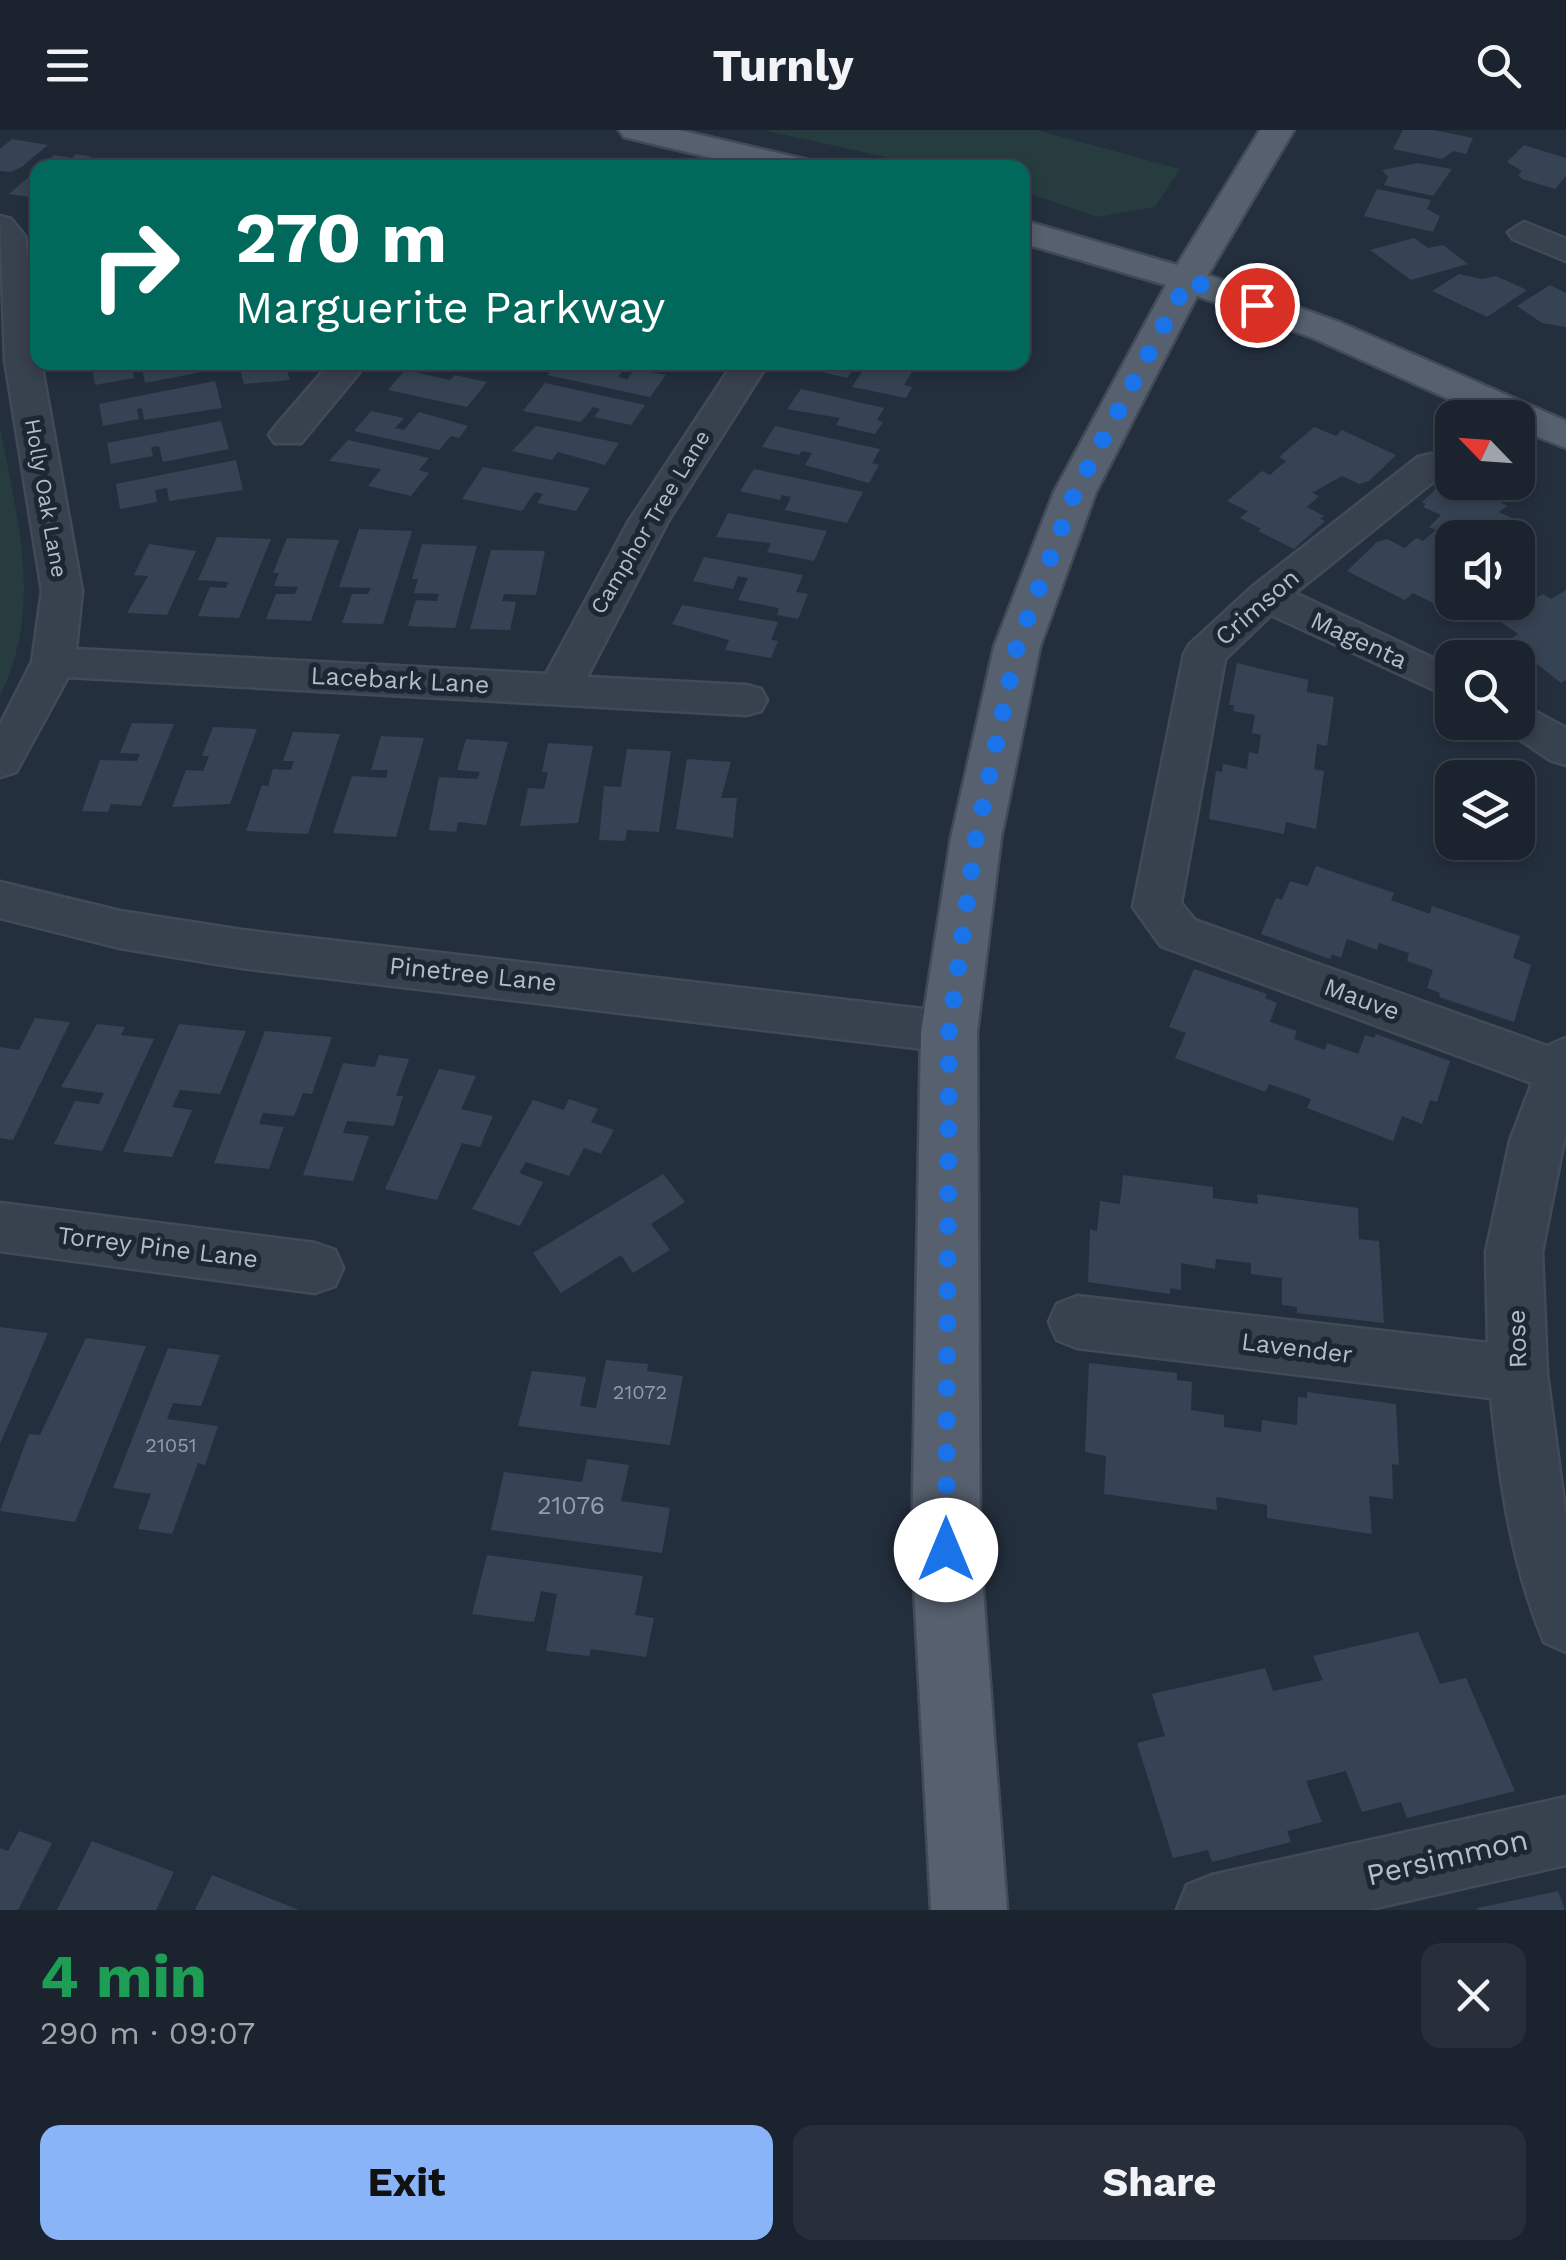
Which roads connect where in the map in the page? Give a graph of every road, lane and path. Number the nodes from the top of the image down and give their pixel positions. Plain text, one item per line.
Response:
1 (636, 130) edge
2 (1278, 130) edge
3 (765, 160) edge
4 (0, 226) edge
5 (1524, 232) dead end
6 (1030, 233) edge
7 (1566, 250) edge
8 (1188, 280) junction
9 (344, 370) edge
10 (746, 370) edge
11 (288, 435) dead end
12 (1566, 436) edge
13 (1431, 465) dead end
14 (1266, 596) junction
15 (54, 662) junction
16 (1435, 676) edge
17 (560, 689) junction
18 (746, 700) dead end
19 (0, 761) edge
20 (0, 900) edge
21 (1166, 922) joint
22 (949, 1032) junction
23 (1563, 1066) edge
24 (0, 1227) edge
25 (315, 1268) dead end
26 (1077, 1322) dead end
27 (1518, 1374) junction
28 (1549, 1510) edge
29 (1566, 1620) edge
30 (1566, 1830) edge
31 (969, 1910) edge
32 (1212, 1910) edge

1 - 3 main road
2 - 8 main road
4 - 15 street, Holly Oak Lane
5 - 7 street
6 - 8 main road
8 - 12 main road
8 - 22 main road
9 - 11 street
10 - 17 street, Camphor Tree Lane
13 - 14 street, Crimson
14 - 16 street, Magenta
14 - 21 street, Crimson
15 - 17 street, Lacebark Lane
15 - 19 street, Holly Oak Lane
17 - 18 street, Lacebark Lane
20 - 22 street, Pinetree Lane
21 - 23 street, Mauve
22 - 31 main road
23 - 27 street, Rose
24 - 25 street, Torrey Pine Lane
26 - 27 street, Lavender
27 - 28 street, Rose
28 - 29 street, Rose
30 - 32 street, Persimmon

